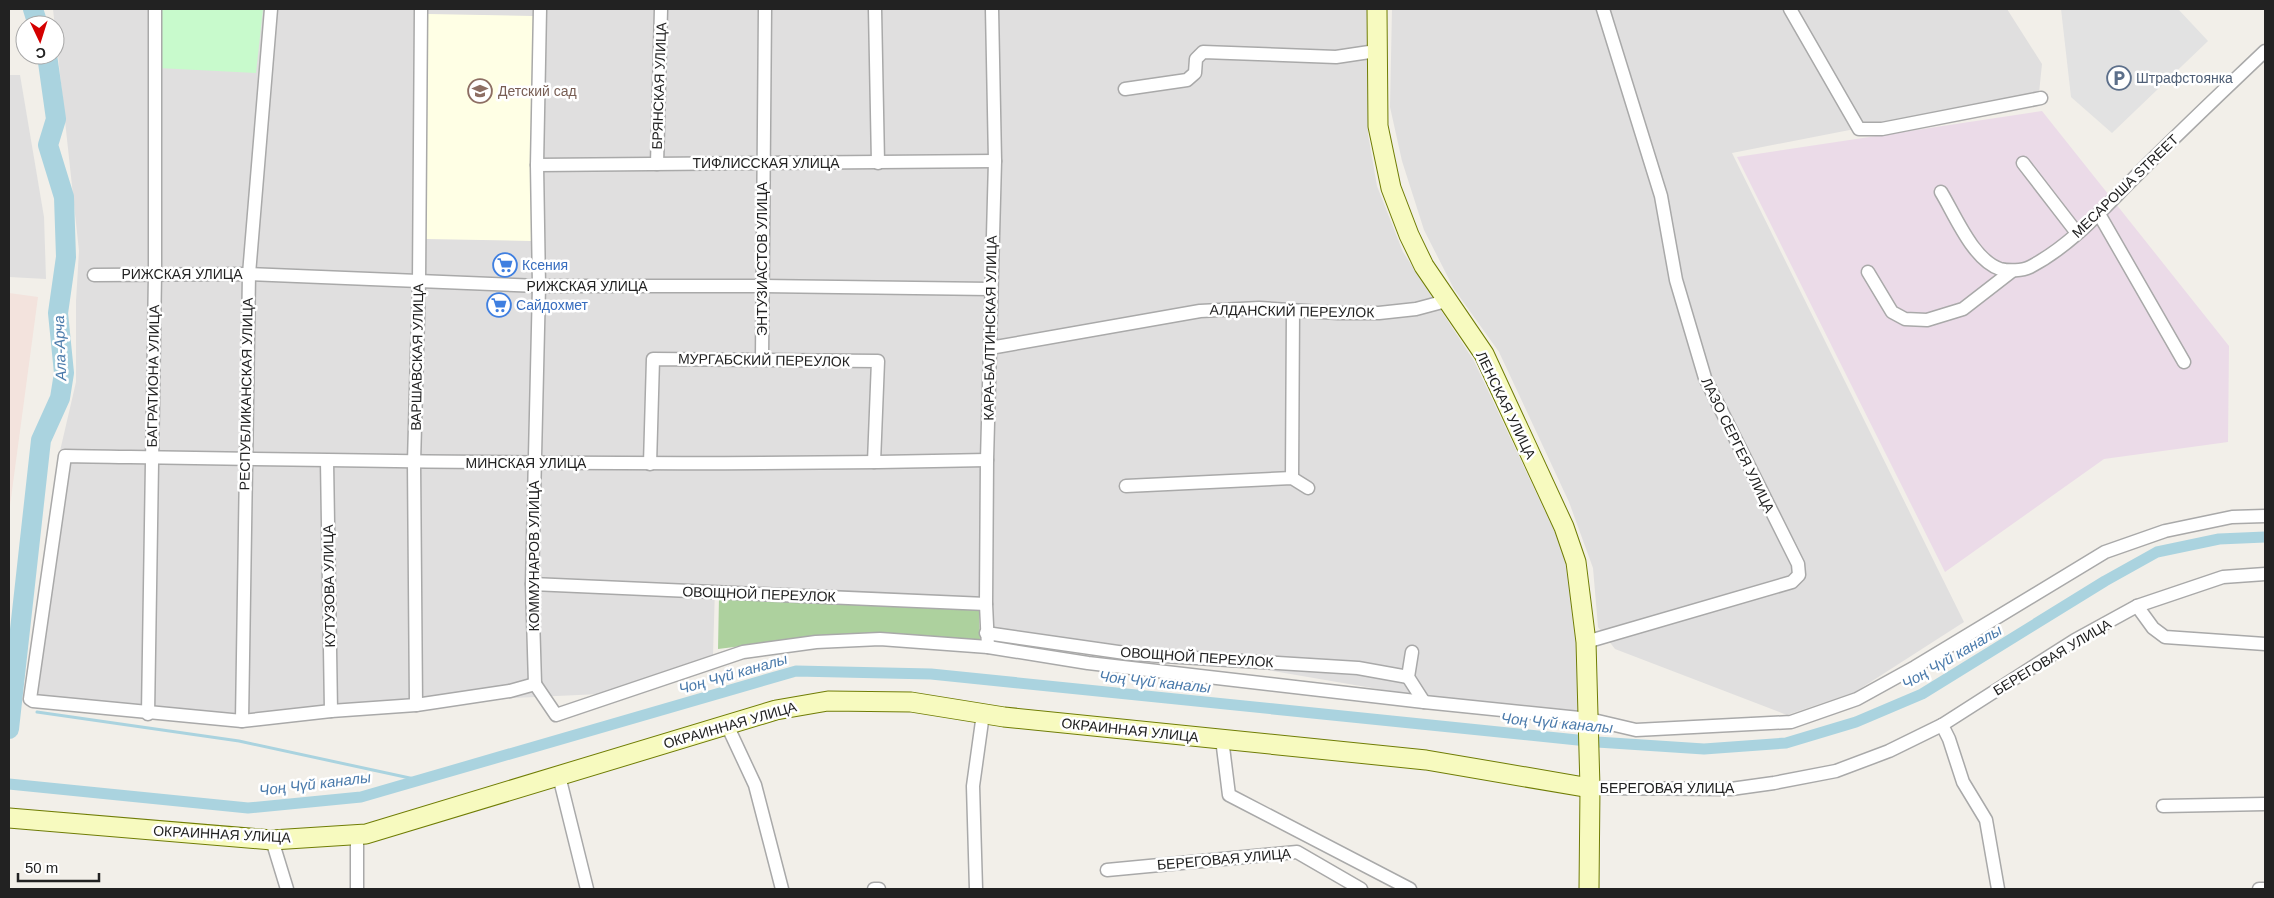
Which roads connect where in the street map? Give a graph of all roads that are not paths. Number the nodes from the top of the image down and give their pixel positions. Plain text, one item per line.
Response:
1 (155, 9) edge
2 (271, 9) edge
3 (421, 9) edge
4 (539, 9) edge
5 (661, 9) edge
6 (765, 9) edge
7 (875, 9) edge
8 (992, 9) edge
9 (1377, 9) edge
10 (1602, 9) edge
11 (1790, 9) edge
12 (1376, 51) junction
13 (2265, 51) edge
14 (1125, 89) dead end
15 (2041, 98) dead end
16 (995, 161) junction
17 (878, 163) junction
18 (2023, 163) dead end
19 (657, 164) junction
20 (763, 164) junction
21 (537, 165) junction
22 (1941, 192) dead end
23 (2099, 214) junction
24 (2077, 233) junction
25 (2012, 271) junction
26 (1868, 272) dead end
27 (155, 274) junction
28 (248, 274) junction
29 (94, 275) dead end
30 (418, 282) junction
31 (539, 286) junction
32 (762, 286) junction
33 (991, 289) junction
34 (1446, 301) junction
35 (1293, 310) junction
36 (990, 348) junction
37 (762, 359) junction
38 (2184, 362) dead end
39 (152, 458) junction
40 (244, 459) junction
41 (987, 460) junction
42 (327, 461) junction
43 (414, 462) junction
44 (874, 462) junction
45 (535, 463) junction
46 (650, 464) junction
47 (1292, 478) junction
48 (1126, 486) dead end
49 (1308, 488) dead end
50 (2265, 516) edge
51 (2265, 574) edge
52 (532, 584) junction
53 (986, 604) junction
54 (2138, 606) junction
55 (986, 633) junction
56 (1586, 642) junction
57 (2265, 644) edge
58 (988, 646) junction
59 (1412, 652) dead end
60 (1408, 677) junction
61 (534, 684) junction
62 (1424, 702) junction
63 (416, 705) junction
64 (330, 711) junction
65 (148, 714) junction
66 (983, 714) junction
67 (242, 721) junction
68 (1589, 723) junction
69 (727, 724) junction
70 (1942, 725) junction
71 (1222, 739) junction
72 (559, 776) junction
73 (1590, 785) junction
74 (2265, 804) edge
75 (2163, 806) dead end
76 (9, 818) edge
77 (357, 835) junction
78 (272, 840) junction
79 (1107, 870) dead end
80 (287, 889) edge
81 (357, 889) edge
82 (587, 889) edge
83 (782, 889) edge
84 (874, 889) edge
85 (879, 889) edge
86 (976, 889) edge
87 (1362, 889) edge
88 (1410, 889) edge
89 (1590, 889) edge
90 (1998, 889) edge
91 (2259, 889) edge
92 (2265, 889) edge

1 - 27 street, БАГРАТИОНА УЛИЦА
2 - 28 street, РЕСПУБЛИКАНСКАЯ УЛИЦА
3 - 30 street, ВАРШАВСКАЯ УЛИЦА
4 - 21 street, КОММУНАРОВ УЛИЦА
5 - 19 street, БРЯНСКАЯ УЛИЦА
6 - 20 street, ЭНТУЗИАСТОВ УЛИЦА
7 - 17 street
8 - 16 street, КАРА-БАЛТИНСКАЯ УЛИЦА
9 - 12 street, ЛЕНСКАЯ УЛИЦА
10 - 56 street, ЛАЗО СЕРГЕЯ УЛИЦА
11 - 15 street
12 - 14 street
12 - 34 street, ЛЕНСКАЯ УЛИЦА
13 - 23 street, МЕСАРОША STREET
16 - 17 street, ТИФЛИССКАЯ УЛИЦА
16 - 33 street, КАРА-БАЛТИНСКАЯ УЛИЦА
17 - 20 street, ТИФЛИССКАЯ УЛИЦА
18 - 24 street
19 - 20 street, ТИФЛИССКАЯ УЛИЦА
19 - 21 street, ТИФЛИССКАЯ УЛИЦА
20 - 32 street, ЭНТУЗИАСТОВ УЛИЦА
21 - 31 street, КОММУНАРОВ УЛИЦА
22 - 25 street
23 - 24 street, МЕСАРОША STREET
23 - 38 street
24 - 25 street, МЕСАРОША STREET
25 - 26 street, МЕСАРОША STREET
27 - 28 street, РИЖСКАЯ УЛИЦА
27 - 29 street, РИЖСКАЯ УЛИЦА
27 - 39 street, БАГРАТИОНА УЛИЦА
28 - 30 street, РИЖСКАЯ УЛИЦА
28 - 40 street, РЕСПУБЛИКАНСКАЯ УЛИЦА
30 - 31 street, РИЖСКАЯ УЛИЦА
30 - 43 street, ВАРШАВСКАЯ УЛИЦА
31 - 32 street, РИЖСКАЯ УЛИЦА
31 - 45 street, КОММУНАРОВ УЛИЦА
32 - 33 street, РИЖСКАЯ УЛИЦА
32 - 37 street, ЭНТУЗИАСТОВ УЛИЦА
33 - 36 street, КАРА-БАЛТИНСКАЯ УЛИЦА
34 - 35 street, АЛДАНСКИЙ ПЕРЕУЛОК
34 - 56 street, ЛЕНСКАЯ УЛИЦА
35 - 36 street, АЛДАНСКИЙ ПЕРЕУЛОК
35 - 47 street
36 - 41 street, КАРА-БАЛТИНСКАЯ УЛИЦА
37 - 44 street, МУРГАБСКИЙ ПЕРЕУЛОК
37 - 46 street, МУРГАБСКИЙ ПЕРЕУЛОК
39 - 40 street, МИНСКАЯ УЛИЦА
39 - 65 street, БАГРАТИОНА УЛИЦА
39 - 65 street, МИНСКАЯ УЛИЦА
40 - 42 street, МИНСКАЯ УЛИЦА
40 - 67 street, РЕСПУБЛИКАНСКАЯ УЛИЦА
41 - 44 street, МИНСКАЯ УЛИЦА
41 - 53 street, КАРА-БАЛТИНСКАЯ УЛИЦА
42 - 43 street, МИНСКАЯ УЛИЦА
42 - 64 street, КУТУЗОВА УЛИЦА
43 - 45 street, МИНСКАЯ УЛИЦА
43 - 63 street, ВАРШАВСКАЯ УЛИЦА
44 - 46 street, МИНСКАЯ УЛИЦА
45 - 46 street, МИНСКАЯ УЛИЦА
45 - 52 street, КОММУНАРОВ УЛИЦА
47 - 48 street
47 - 49 street
50 - 68 street
51 - 54 street, БЕРЕГОВАЯ УЛИЦА
52 - 53 street, ОВОЩНОЙ ПЕРЕУЛОК
52 - 61 street, КОММУНАРОВ УЛИЦА
53 - 55 street, КАРА-БАЛТИНСКАЯ УЛИЦА
54 - 57 street
54 - 70 street, БЕРЕГОВАЯ УЛИЦА
55 - 58 street, КАРА-БАЛТИНСКАЯ УЛИЦА
55 - 60 street, ОВОЩНОЙ ПЕРЕУЛОК
56 - 68 street, ЛЕНСКАЯ УЛИЦА
58 - 61 street
58 - 62 street
59 - 60 street
60 - 62 street
61 - 63 street
62 - 68 street
63 - 64 street
64 - 67 street
65 - 67 street
66 - 69 street, ОКРАИННАЯ УЛИЦА
66 - 71 street, ОКРАИННАЯ УЛИЦА
66 - 86 street
68 - 73 street, ЛЕНСКАЯ УЛИЦА
69 - 72 street, ОКРАИННАЯ УЛИЦА
69 - 83 street
70 - 73 street, БЕРЕГОВАЯ УЛИЦА
70 - 90 street
71 - 73 street, ОКРАИННАЯ УЛИЦА
71 - 88 street, БЕРЕГОВАЯ УЛИЦА
72 - 77 street, ОКРАИННАЯ УЛИЦА
72 - 82 street
73 - 89 street, ЛЕНСКАЯ УЛИЦА
74 - 75 street
76 - 78 street, ОКРАИННАЯ УЛИЦА
77 - 78 street, ОКРАИННАЯ УЛИЦА
77 - 81 street
78 - 80 street
79 - 87 street, БЕРЕГОВАЯ УЛИЦА
84 - 85 street
91 - 92 street

